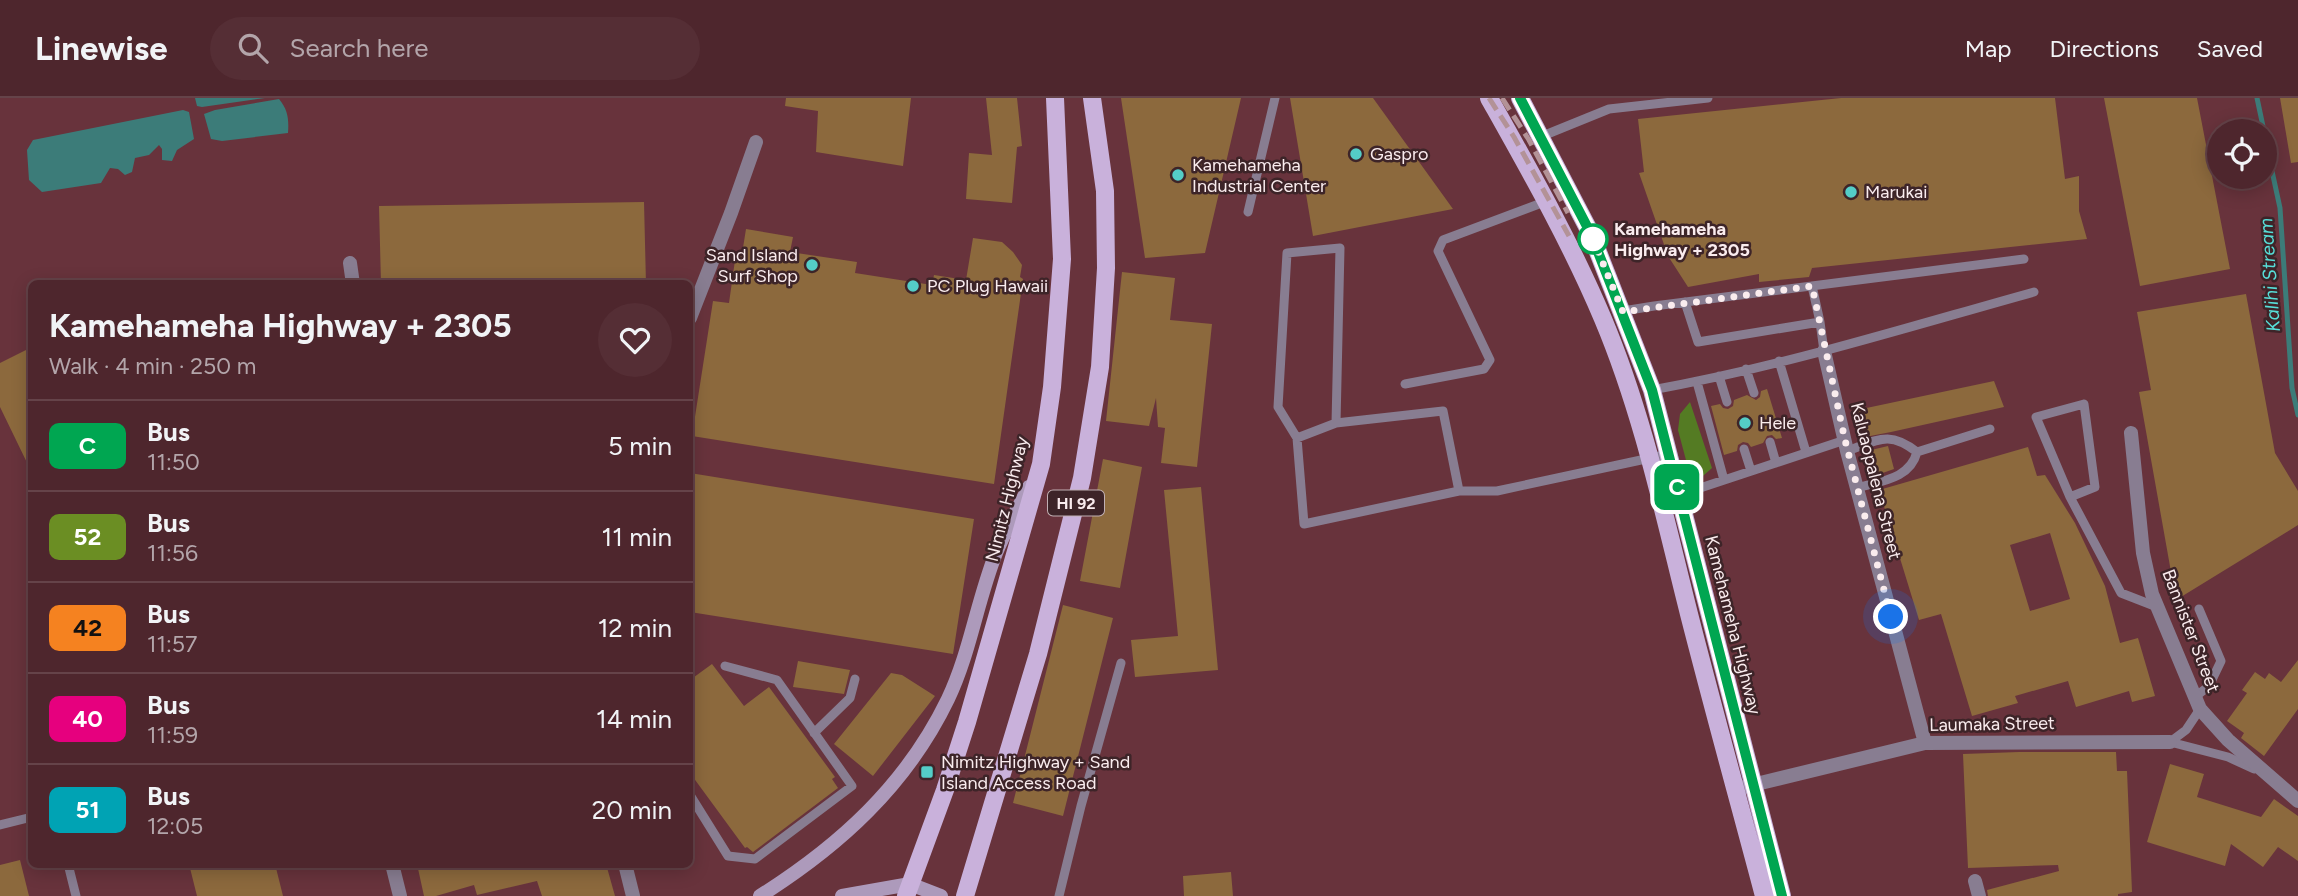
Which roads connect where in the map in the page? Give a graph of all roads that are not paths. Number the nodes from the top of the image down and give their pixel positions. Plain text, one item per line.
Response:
1 (1055, 98) edge
2 (1092, 98) edge
3 (1275, 98) edge
4 (1489, 98) edge
5 (1520, 98) edge
6 (1602, 98) edge
7 (1708, 98) edge
8 (1609, 109) junction
9 (1540, 137) junction
10 (756, 142) dead end
11 (1547, 201) junction
12 (1248, 212) dead end
13 (2024, 259) dead end
14 (350, 263) dead end
15 (352, 280) edge
16 (1812, 286) junction
17 (2034, 292) dead end
18 (1685, 302) junction
19 (693, 310) edge
20 (1623, 312) junction
21 (1820, 322) junction
22 (1824, 351) junction
23 (1779, 361) junction
24 (1746, 369) junction
25 (1719, 376) junction
26 (1697, 382) junction
27 (1405, 384) dead end
28 (1652, 390) junction
29 (1754, 393) dead end
30 (1727, 402) dead end
31 (1336, 423) junction
32 (1990, 429) dead end
33 (2131, 433) dead end
34 (1297, 438) junction
35 (1770, 442) dead end
36 (1846, 445) junction
37 (1744, 449) dead end
38 (1806, 452) junction
39 (1917, 452) junction
40 (1669, 454) junction
41 (1651, 459) junction
42 (1776, 463) junction
43 (1041, 464) junction
44 (1751, 471) junction
45 (1724, 480) junction
46 (1857, 488) junction
47 (1459, 491) junction
48 (1679, 495) junction
49 (2070, 497) junction
50 (2157, 607) junction
51 (2199, 609) dead end
52 (1121, 663) dead end
53 (726, 666) dead end
54 (855, 679) dead end
55 (2198, 703) junction
56 (814, 733) junction
57 (2170, 742) junction
58 (1925, 743) junction
59 (2270, 777) junction
60 (1744, 787) junction
61 (693, 800) edge
62 (2298, 801) edge
63 (28, 818) edge
64 (0, 825) edge
65 (69, 868) edge
66 (393, 868) edge
67 (626, 868) edge
68 (1975, 881) dead end
69 (908, 890) edge
70 (76, 896) edge
71 (400, 896) edge
72 (633, 896) edge
73 (760, 896) edge
74 (842, 896) edge
75 (941, 896) edge
76 (965, 896) edge
77 (1059, 896) edge
78 (1763, 896) edge
79 (1782, 896) edge
80 (1979, 896) edge

1 - 43 main road, Nimitz Highway / HI 92
2 - 76 main road, HI 92
3 - 12 lane
4 - 11 main road, Kamehameha Highway
5 - 9 main road, Kamehameha Highway
6 - 8 lane
7 - 8 lane
8 - 9 lane
9 - 20 main road, Kamehameha Highway
10 - 19 street
11 - 27 lane
11 - 41 main road, Kamehameha Highway
13 - 16 lane
14 - 15 street
16 - 18 lane
16 - 21 lane
17 - 22 lane
18 - 20 lane
18 - 21 lane
20 - 28 main road, Kamehameha Highway
21 - 22 lane
22 - 23 lane
22 - 36 street, Kaluaopalena Street
23 - 24 lane
23 - 38 lane
24 - 25 lane
24 - 29 lane
25 - 26 lane
25 - 30 lane
26 - 28 lane
26 - 45 lane
28 - 40 main road, Kamehameha Highway
31 - 34 lane
31 - 34 lane
31 - 47 lane
32 - 39 lane
33 - 50 street, Bannister Street
34 - 47 lane
35 - 42 lane
36 - 38 lane
36 - 39 lane
36 - 46 street, Kaluaopalena Street
37 - 44 lane
38 - 42 lane
39 - 46 lane
40 - 41 lane
40 - 48 main road, Kamehameha Highway
41 - 47 lane
41 - 60 main road, Kamehameha Highway
42 - 44 lane
43 - 69 main road, Nimitz Highway / HI 92
43 - 73 main road
44 - 45 lane
45 - 48 lane
46 - 58 street, Kaluaopalena Street
48 - 60 main road, Kamehameha Highway
49 - 49 lane
49 - 50 lane
50 - 55 street, Bannister Street
51 - 55 lane
52 - 77 lane
53 - 56 lane
54 - 56 lane
55 - 57 lane
55 - 59 street, Bannister Street
56 - 61 lane
57 - 58 street, Laumaka Street
57 - 59 lane
58 - 60 street, Laumaka Street
59 - 62 street, Bannister Street
60 - 78 main road, Kamehameha Highway
60 - 79 main road, Kamehameha Highway
63 - 64 lane
65 - 70 lane
66 - 71 street
67 - 72 street
68 - 80 street
69 - 74 main road
69 - 75 main road

